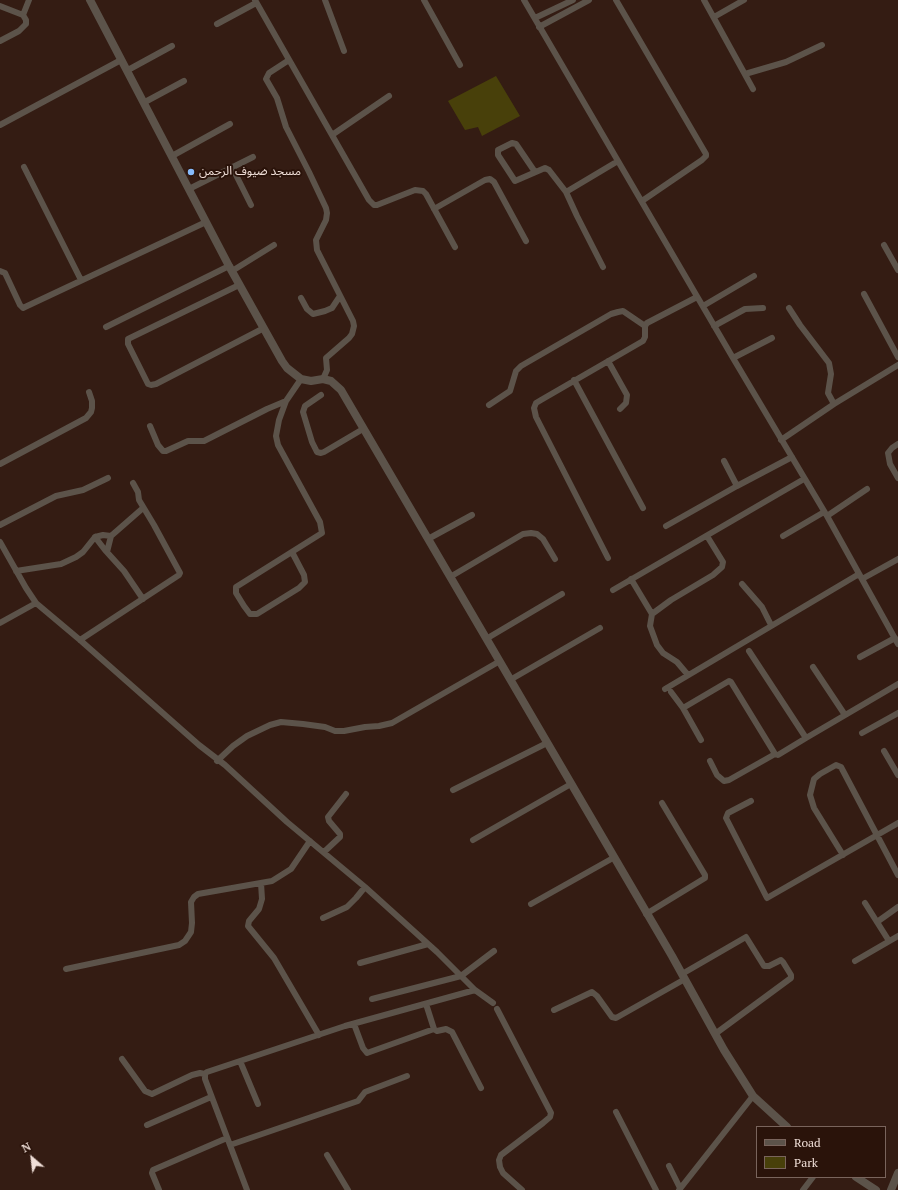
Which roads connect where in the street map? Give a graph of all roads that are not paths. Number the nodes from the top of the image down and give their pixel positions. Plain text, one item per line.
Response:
1 (29, 0) edge
2 (90, 0) edge
3 (325, 0) edge
4 (424, 0) edge
5 (524, 0) edge
6 (573, 0) edge
7 (589, 0) edge
8 (616, 0) edge
9 (704, 0) edge
10 (744, 0) edge
11 (255, 1) edge
12 (0, 6) edge
13 (23, 15) junction
14 (714, 17) junction
15 (535, 18) junction
16 (217, 24) dead end
17 (539, 27) junction
18 (0, 41) edge
19 (822, 45) dead end
20 (172, 46) dead end
21 (344, 51) dead end
22 (121, 60) junction
23 (289, 60) junction
24 (460, 65) dead end
25 (128, 70) junction
26 (745, 74) junction
27 (184, 81) dead end
28 (753, 89) dead end
29 (389, 96) dead end
30 (145, 102) junction
31 (230, 124) dead end
32 (0, 125) edge
33 (332, 135) junction
34 (172, 156) junction
35 (253, 157) dead end
36 (618, 161) junction
37 (24, 167) dead end
38 (232, 167) junction
39 (535, 172) junction
40 (189, 189) junction
41 (566, 192) junction
42 (642, 201) junction
43 (251, 205) dead end
44 (434, 209) junction
45 (206, 222) junction
46 (526, 241) dead end
47 (274, 244) dead end
48 (884, 245) dead end
49 (455, 247) dead end
50 (603, 267) dead end
51 (231, 269) junction
52 (898, 270) edge
53 (0, 271) edge
54 (754, 276) dead end
55 (81, 280) junction
56 (239, 285) junction
57 (864, 294) dead end
58 (340, 296) junction
59 (697, 297) junction
60 (300, 298) dead end
61 (703, 306) junction
62 (763, 308) dead end
63 (789, 308) dead end
64 (645, 326) junction
65 (714, 326) junction
66 (106, 327) dead end
67 (264, 328) junction
68 (772, 338) dead end
69 (898, 357) edge
70 (733, 358) junction
71 (608, 361) junction
72 (898, 365) edge
73 (301, 379) junction
74 (323, 379) junction
75 (574, 380) junction
76 (89, 392) dead end
77 (321, 395) dead end
78 (286, 401) junction
79 (834, 404) junction
80 (489, 405) dead end
81 (620, 409) dead end
82 (150, 426) dead end
83 (363, 429) junction
84 (781, 440) junction
85 (898, 444) edge
86 (792, 457) junction
87 (724, 461) dead end
88 (0, 464) edge
89 (108, 478) dead end
90 (898, 478) edge
91 (804, 479) junction
92 (133, 483) dead end
93 (737, 486) junction
94 (867, 489) dead end
95 (143, 508) junction
96 (643, 508) dead end
97 (826, 514) junction
98 (472, 516) dead end
99 (0, 525) edge
100 (666, 526) dead end
101 (111, 536) junction
102 (707, 536) junction
103 (783, 536) dead end
104 (95, 537) junction
105 (428, 539) junction
106 (0, 542) edge
107 (107, 552) junction
108 (292, 552) junction
109 (608, 558) dead end
110 (556, 559) dead end
111 (898, 559) edge
112 (16, 571) junction
113 (860, 576) junction
114 (450, 577) junction
115 (631, 580) junction
116 (742, 584) dead end
117 (613, 590) dead end
118 (562, 594) dead end
119 (143, 599) junction
120 (36, 603) junction
121 (652, 614) junction
122 (0, 623) edge
123 (771, 625) junction
124 (600, 628) dead end
125 (486, 639) junction
126 (80, 640) junction
127 (896, 641) edge
128 (750, 651) dead end
129 (860, 657) dead end
130 (500, 661) junction
131 (813, 667) dead end
132 (688, 675) junction
133 (510, 680) junction
134 (898, 684) edge
135 (683, 708) junction
136 (898, 712) edge
137 (845, 715) junction
138 (862, 734) dead end
139 (806, 738) junction
140 (701, 740) dead end
141 (547, 743) junction
142 (884, 751) dead end
143 (775, 754) junction
144 (217, 760) junction
145 (710, 761) dead end
146 (898, 775) edge
147 (571, 784) junction
148 (452, 790) dead end
149 (346, 794) dead end
150 (751, 801) dead end
151 (662, 803) dead end
152 (898, 823) edge
153 (877, 835) junction
154 (473, 840) dead end
155 (310, 841) junction
156 (324, 852) junction
157 (843, 855) junction
158 (613, 858) junction
159 (898, 875) edge
160 (261, 883) junction
161 (366, 887) junction
162 (865, 903) dead end
163 (531, 904) dead end
164 (898, 908) edge
165 (646, 914) junction
166 (323, 918) dead end
167 (877, 922) junction
168 (898, 936) edge
169 (889, 941) junction
170 (428, 944) junction
171 (494, 952) dead end
172 (855, 961) dead end
173 (360, 963) dead end
174 (66, 969) dead end
175 (461, 976) junction
176 (683, 977) junction
177 (475, 990) junction
178 (372, 999) dead end
179 (426, 1004) junction
180 (554, 1010) dead end
181 (354, 1024) junction
182 (434, 1029) junction
183 (715, 1034) junction
184 (319, 1035) junction
185 (122, 1059) dead end
186 (240, 1061) junction
187 (205, 1074) junction
188 (407, 1076) dead end
189 (481, 1088) dead end
190 (753, 1096) junction
191 (211, 1097) junction
192 (258, 1104) dead end
193 (616, 1112) dead end
194 (147, 1125) dead end
195 (786, 1126) edge
196 (227, 1138) junction
197 (230, 1145) junction
198 (327, 1155) dead end
199 (669, 1166) dead end
200 (898, 1173) edge
201 (812, 1178) edge
202 (858, 1178) edge
203 (680, 1189) edge
204 (159, 1190) edge
205 (247, 1190) edge
206 (348, 1190) edge
207 (522, 1190) edge
208 (656, 1190) edge
209 (803, 1190) edge
210 (876, 1190) edge
211 (891, 1190) edge

1 - 13 street
2 - 22 street
3 - 21 street
4 - 24 street
5 - 15 street
6 - 15 street
7 - 17 street
8 - 42 street
9 - 14 street
10 - 14 street
11 - 16 street
11 - 23 street
12 - 13 street
13 - 18 street
14 - 26 street
15 - 17 street
17 - 36 street
19 - 26 street
20 - 25 street
22 - 25 street
22 - 32 street
23 - 33 street
23 - 58 street
25 - 30 street
26 - 28 street
27 - 30 street
29 - 33 street
30 - 34 street
31 - 34 street
33 - 44 street
34 - 40 street
35 - 38 street
36 - 41 street
36 - 42 street
37 - 55 street
38 - 40 street
38 - 43 street
39 - 39 street
39 - 41 street
40 - 45 street
41 - 50 street
42 - 59 street
44 - 46 street
44 - 49 street
45 - 51 street
45 - 55 street
47 - 51 street
48 - 52 street
51 - 56 street
51 - 66 street
53 - 55 street
54 - 61 street
56 - 67 street
56 - 67 street
57 - 69 street
58 - 60 street
58 - 74 street
59 - 61 street
59 - 64 street
61 - 65 street
62 - 65 street
63 - 79 street
64 - 71 street
64 - 80 street
65 - 70 street
67 - 73 street
68 - 70 street
70 - 84 street
71 - 75 street
71 - 81 street
72 - 79 street
73 - 74 street
73 - 78 street
74 - 83 street
75 - 96 street
75 - 109 street
76 - 88 street
77 - 83 street
78 - 82 street
78 - 108 street
79 - 84 street
83 - 105 street
84 - 86 street
85 - 90 street
86 - 91 street
86 - 93 street
87 - 93 street
89 - 99 street
91 - 97 street
91 - 102 street
92 - 95 street
93 - 100 street
94 - 97 street
95 - 101 street
95 - 119 street
97 - 103 street
97 - 113 street
98 - 105 street
101 - 104 street
101 - 107 street
102 - 115 street
102 - 121 street
104 - 107 street
104 - 112 street
105 - 114 street
106 - 112 street
107 - 119 street
108 - 108 street
110 - 114 street
111 - 113 street
112 - 120 street
113 - 123 street
113 - 127 street
114 - 125 street
115 - 117 street
115 - 121 street
116 - 123 street
118 - 125 street
119 - 126 street
120 - 122 street
120 - 126 street
121 - 132 street
123 - 132 street
124 - 133 street
125 - 130 street
126 - 144 street
127 - 129 street
128 - 139 street
130 - 133 street
130 - 144 street
131 - 137 street
132 - 135 street
133 - 141 street
134 - 137 street
135 - 140 street
135 - 143 street
136 - 138 street
137 - 139 street
139 - 143 street
141 - 147 street
141 - 148 street
142 - 146 street
143 - 145 street
144 - 155 street
147 - 154 street
147 - 158 street
149 - 156 street
150 - 157 street
151 - 165 street
152 - 153 street
153 - 157 street
153 - 157 street
153 - 159 street
155 - 156 street
155 - 160 street
156 - 161 street
158 - 163 street
158 - 165 street
160 - 174 street
160 - 184 street
161 - 166 street
161 - 170 street
162 - 167 street
164 - 167 street
165 - 176 street
167 - 169 street
168 - 169 street
169 - 172 street
170 - 173 street
170 - 175 street
171 - 175 street
175 - 177 street
175 - 178 street
176 - 180 street
176 - 183 street
176 - 183 street
177 - 179 street
177 - 207 street
179 - 181 street
179 - 182 street
181 - 182 street
181 - 184 street
182 - 189 street
183 - 190 street
184 - 186 street
185 - 187 street
186 - 187 street
186 - 192 street
187 - 191 street
188 - 197 street
190 - 195 street
190 - 203 street
191 - 194 street
191 - 196 street
193 - 208 street
196 - 197 street
196 - 204 street
197 - 205 street
198 - 206 street
199 - 203 street
200 - 211 street
201 - 209 street
202 - 210 street

